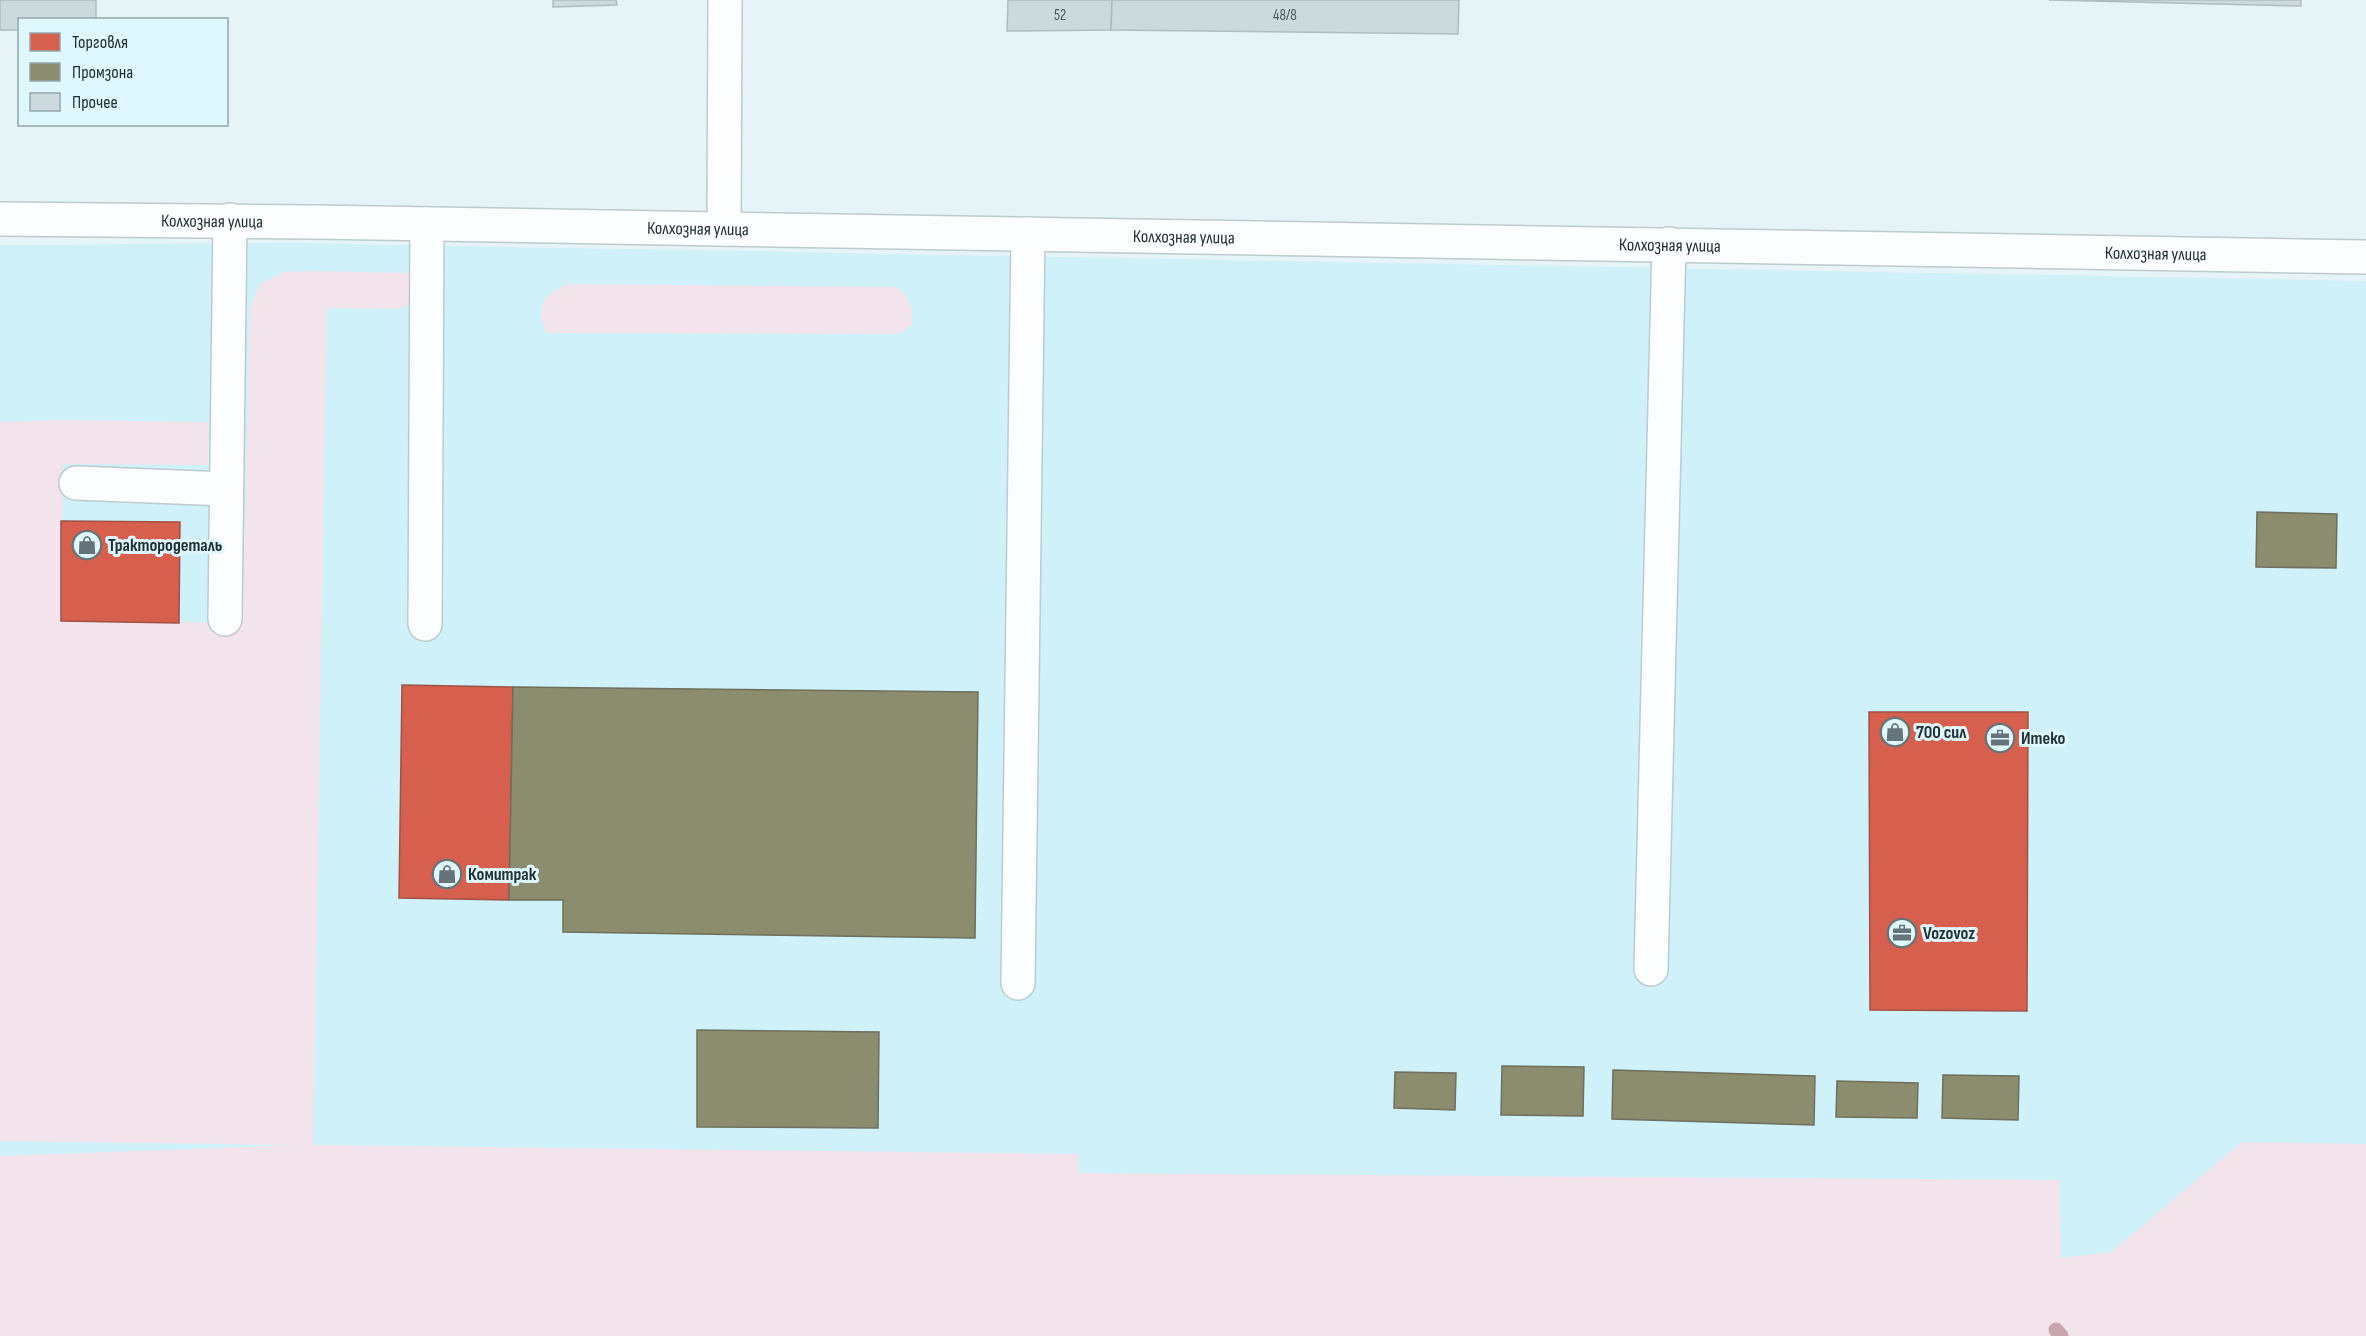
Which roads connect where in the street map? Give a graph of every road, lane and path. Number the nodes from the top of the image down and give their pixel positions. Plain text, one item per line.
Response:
1 (725, 0) edge
2 (0, 219) edge
3 (230, 220) junction
4 (427, 224) junction
5 (724, 229) junction
6 (1028, 234) junction
7 (1669, 244) junction
8 (2366, 257) edge
9 (76, 483) dead end
10 (226, 489) junction
11 (225, 619) dead end
12 (425, 624) dead end
13 (1651, 969) dead end
14 (1018, 983) dead end

1 - 5 street
2 - 3 street, Колхозная улица
3 - 4 street, Колхозная улица
3 - 10 street
4 - 5 street, Колхозная улица
4 - 12 street
5 - 6 street, Колхозная улица
6 - 7 street, Колхозная улица
6 - 14 street
7 - 8 street, Колхозная улица
7 - 13 street
9 - 10 street
10 - 11 street

